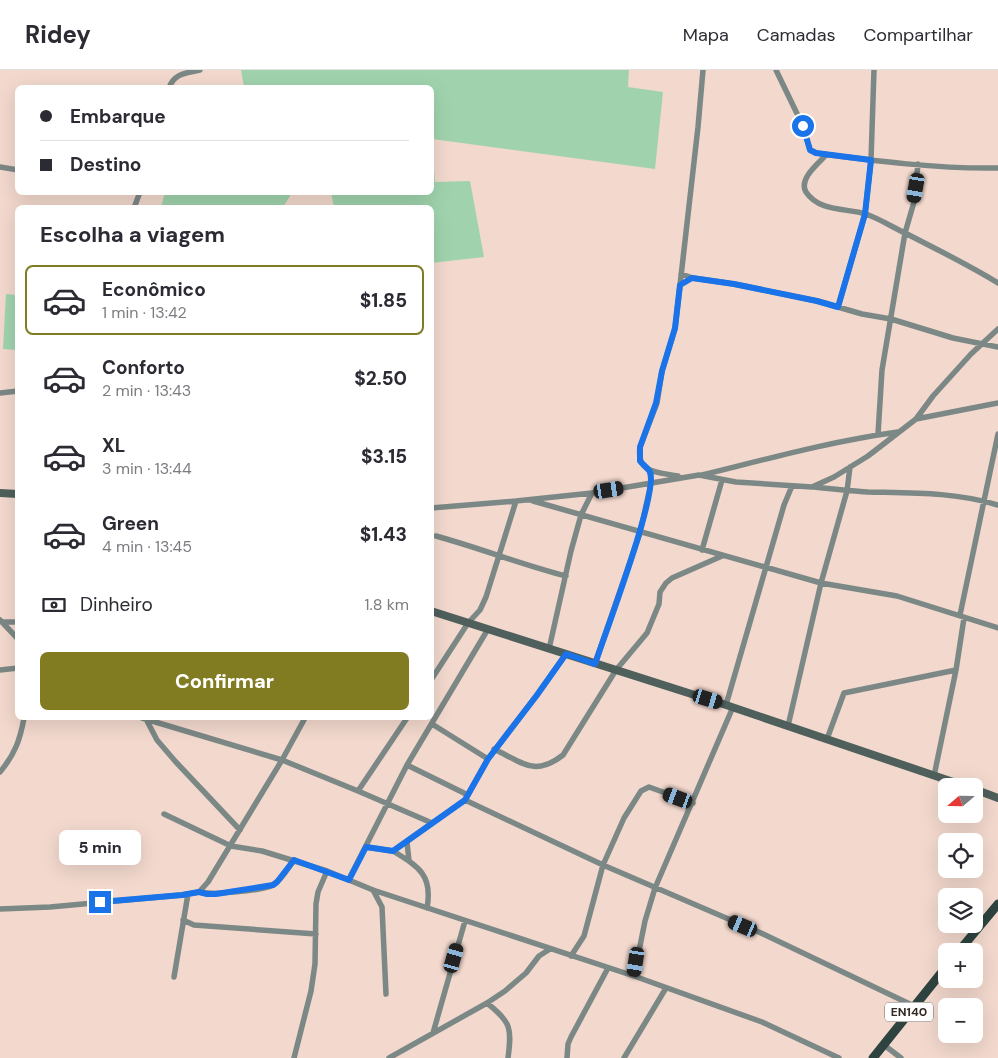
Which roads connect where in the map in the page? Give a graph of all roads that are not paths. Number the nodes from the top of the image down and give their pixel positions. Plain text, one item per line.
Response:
1 (200, 70) edge
2 (703, 70) edge
3 (776, 70) edge
4 (874, 70) edge
5 (170, 85) edge
6 (826, 155) junction
7 (871, 160) junction
8 (918, 164) junction
9 (0, 167) edge
10 (998, 168) edge
11 (15, 170) edge
12 (865, 214) junction
13 (905, 233) junction
14 (681, 274) junction
15 (692, 278) junction
16 (998, 283) edge
17 (680, 285) junction
18 (838, 307) junction
19 (891, 319) junction
20 (998, 328) edge
21 (982, 344) junction
22 (998, 347) edge
23 (15, 391) edge
24 (0, 393) edge
25 (998, 403) edge
26 (916, 419) junction
27 (900, 432) junction
28 (878, 434) junction
29 (998, 434) edge
30 (850, 467) junction
31 (650, 472) junction
32 (699, 475) junction
33 (683, 477) junction
34 (722, 480) junction
35 (651, 484) junction
36 (792, 486) junction
37 (812, 487) junction
38 (847, 491) junction
39 (0, 492) edge
40 (592, 493) junction
41 (15, 494) edge
42 (529, 500) junction
43 (984, 500) junction
44 (516, 502) junction
45 (998, 505) edge
46 (434, 508) edge
47 (581, 514) junction
48 (640, 532) junction
49 (436, 536) dead end
50 (702, 550) junction
51 (499, 556) junction
52 (722, 556) junction
53 (767, 568) junction
54 (566, 576) junction
55 (821, 583) junction
56 (434, 612) edge
57 (962, 616) junction
58 (1, 621) edge
59 (15, 622) edge
60 (468, 623) junction
61 (488, 628) junction
62 (998, 628) edge
63 (15, 636) edge
64 (549, 649) junction
65 (566, 654) junction
66 (595, 664) junction
67 (15, 668) edge
68 (0, 670) edge
69 (616, 670) junction
70 (956, 670) junction
71 (434, 675) edge
72 (730, 706) junction
73 (24, 720) edge
74 (145, 720) edge
75 (151, 720) edge
76 (304, 720) edge
77 (406, 720) edge
78 (432, 724) junction
79 (788, 726) junction
80 (827, 740) junction
81 (494, 749) junction
82 (488, 759) junction
83 (282, 760) junction
84 (407, 765) junction
85 (0, 772) edge
86 (934, 776) junction
87 (940, 778) edge
88 (358, 790) junction
89 (983, 792) edge
90 (467, 798) junction
91 (998, 798) edge
92 (693, 803) junction
93 (387, 804) junction
94 (164, 814) dead end
95 (432, 823) junction
96 (240, 830) junction
97 (407, 842) junction
98 (231, 846) junction
99 (366, 847) junction
100 (393, 851) junction
101 (294, 860) junction
102 (409, 861) junction
103 (603, 865) junction
104 (327, 871) junction
105 (349, 880) junction
106 (656, 888) junction
107 (374, 890) junction
108 (199, 892) junction
109 (188, 894) junction
110 (998, 904) edge
111 (427, 908) junction
112 (0, 909) edge
113 (183, 920) junction
114 (465, 921) junction
115 (316, 934) junction
116 (966, 943) edge
117 (534, 944) junction
118 (550, 949) junction
119 (539, 956) junction
120 (571, 956) junction
121 (608, 968) junction
122 (174, 976) dead end
123 (634, 976) junction
124 (938, 976) edge
125 (666, 988) junction
126 (386, 994) dead end
127 (487, 1003) junction
128 (914, 1006) junction
129 (433, 1032) junction
130 (884, 1045) junction
131 (294, 1058) edge
132 (390, 1058) edge
133 (508, 1058) edge
134 (567, 1058) edge
135 (624, 1058) edge
136 (838, 1058) edge
137 (873, 1058) edge
138 (901, 1058) edge

1 - 5 street
2 - 14 street
3 - 6 street
4 - 7 street
6 - 7 street
6 - 12 street
7 - 8 street
7 - 12 street
8 - 10 street
8 - 13 street
9 - 11 street
12 - 13 street
12 - 18 street
13 - 16 street
13 - 19 street
14 - 15 street
14 - 17 street
15 - 17 street
15 - 18 street
17 - 31 street
18 - 19 street
19 - 21 street
19 - 28 street
20 - 21 street
21 - 22 street
21 - 26 street
23 - 24 street
25 - 26 street
26 - 27 street
27 - 28 street
27 - 30 street
28 - 32 street
29 - 43 street
30 - 37 street
30 - 38 street
31 - 33 street
31 - 35 street
32 - 33 street
32 - 34 street
33 - 35 street
34 - 36 street
34 - 50 street
35 - 40 street
35 - 48 street
36 - 37 street
36 - 53 street
37 - 38 street
38 - 43 street
38 - 55 street
39 - 41 street
40 - 42 street
40 - 47 street
42 - 44 street
42 - 47 street
43 - 45 street
43 - 57 street
44 - 46 street
44 - 51 street
47 - 48 street
47 - 54 street
48 - 50 street
48 - 66 street
49 - 51 street
50 - 52 street
51 - 54 street
51 - 60 street
52 - 53 street
52 - 69 street
53 - 55 street
53 - 72 street
54 - 64 street
55 - 57 street
55 - 79 street
56 - 60 street
57 - 62 street
57 - 70 street
58 - 59 street
58 - 63 street
60 - 61 street
60 - 71 street
61 - 64 street
61 - 78 street
64 - 65 street
65 - 66 street
65 - 81 street
66 - 69 street
67 - 68 street
69 - 72 street
69 - 81 street
70 - 80 street
70 - 86 street
72 - 79 street
72 - 92 street
73 - 85 street
74 - 96 street
75 - 83 street
76 - 83 street
77 - 88 street
78 - 82 street
78 - 84 street
79 - 80 street
80 - 86 street
81 - 82 street
82 - 90 street
83 - 88 street
83 - 96 street
84 - 90 street
84 - 93 street
86 - 87 street
88 - 93 street
89 - 91 street
90 - 95 street
90 - 103 street
92 - 103 street
92 - 106 street
93 - 95 street
93 - 99 street
94 - 98 street
95 - 97 street
96 - 98 street
97 - 100 street
97 - 102 street
98 - 101 street
98 - 108 street
99 - 100 street
99 - 105 street
100 - 102 street
101 - 104 street
101 - 108 street
102 - 111 street
103 - 106 street
103 - 120 street
104 - 105 street
104 - 115 street
105 - 107 street
106 - 123 street
106 - 128 street
107 - 111 street
107 - 126 street
108 - 109 street
109 - 112 street
109 - 113 street
110 - 116 main road
111 - 114 street
113 - 115 street
113 - 122 street
114 - 117 street
114 - 129 street
115 - 131 street
117 - 118 street
117 - 119 street
118 - 119 street
118 - 120 street
119 - 127 street
120 - 121 street
121 - 123 street
121 - 134 street
123 - 125 street
124 - 128 main road, EN140
125 - 135 street
125 - 136 street
127 - 129 street
127 - 133 street
128 - 130 main road, EN140
129 - 132 street
130 - 137 main road, EN140
130 - 138 street

